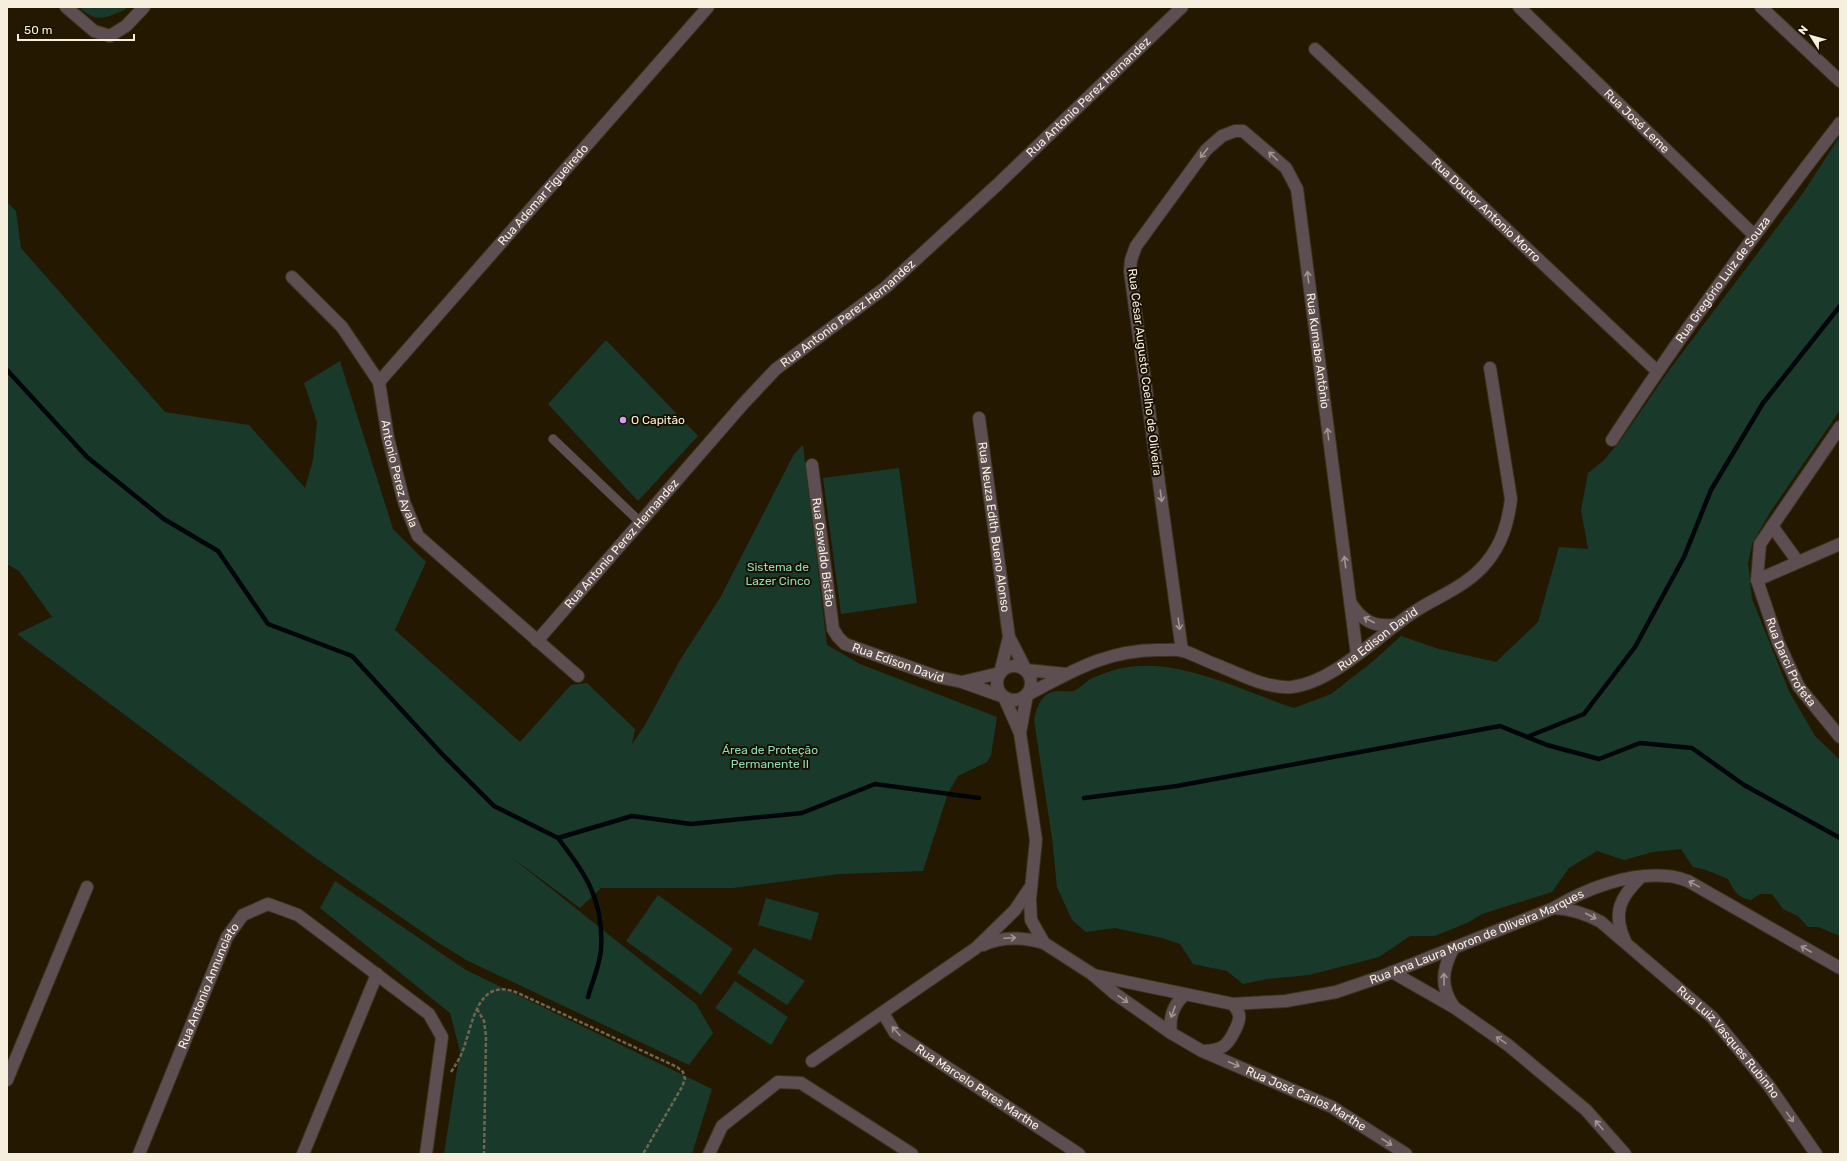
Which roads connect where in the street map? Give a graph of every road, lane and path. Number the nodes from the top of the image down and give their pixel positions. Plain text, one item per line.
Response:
1 (66, 7) edge
2 (144, 7) edge
3 (708, 7) edge
4 (1182, 7) edge
5 (1519, 7) edge
6 (1761, 7) edge
7 (1315, 49) dead end
8 (1840, 81) edge
9 (1840, 123) edge
10 (1235, 131) joint
11 (1754, 235) junction
12 (292, 277) dead end
13 (1490, 368) dead end
14 (1657, 371) junction
15 (379, 382) junction
16 (979, 418) dead end
17 (1840, 428) edge
18 (553, 439) dead end
19 (1612, 440) dead end
20 (812, 465) dead end
21 (640, 522) junction
22 (1772, 526) junction
23 (1840, 544) edge
24 (1798, 562) junction
25 (1757, 580) junction
26 (1350, 601) junction
27 (1395, 625) junction
28 (838, 637) joint
29 (1009, 637) junction
30 (537, 641) junction
31 (1182, 651) junction
32 (1357, 655) junction
33 (1026, 670) junction
34 (1000, 673) junction
35 (1066, 674) junction
36 (578, 676) dead end
37 (962, 682) junction
38 (1027, 695) junction
39 (1004, 697) junction
40 (1020, 733) junction
41 (1840, 736) edge
42 (1641, 877) junction
43 (1033, 880) junction
44 (87, 887) dead end
45 (1554, 908) junction
46 (1012, 914) junction
47 (1031, 920) junction
48 (1044, 943) junction
49 (1626, 943) junction
50 (976, 948) junction
51 (1453, 949) junction
52 (1840, 968) edge
53 (1392, 972) junction
54 (377, 974) junction
55 (1092, 974) junction
56 (1184, 995) junction
57 (1233, 1004) junction
58 (477, 1008) junction
59 (1455, 1008) junction
60 (883, 1013) junction
61 (1171, 1033) junction
62 (1202, 1050) junction
63 (812, 1061) dead end
64 (7, 1080) edge
65 (434, 1094) junction
66 (139, 1154) edge
67 (303, 1154) edge
68 (426, 1154) edge
69 (484, 1154) edge
70 (643, 1154) edge
71 (709, 1154) edge
72 (912, 1154) edge
73 (1079, 1154) edge
74 (1406, 1154) edge
75 (1625, 1154) edge
76 (1816, 1154) edge

1 - 2 street
3 - 15 street, Rua Ademar Figueiredo
4 - 21 street, Rua Antonio Perez Hernandez
5 - 11 street, Rua José Leme
6 - 8 street
7 - 14 street, Rua Doutor Antonio Morro
9 - 11 street, Rua Gregório Luiz de Souza
26 -> 10 street, Rua Kumabe Antônio
10 -> 31 street, Rua César Augusto Coelho de Oliveira
11 - 14 street, Rua Gregório Luiz de Souza
12 - 15 street, Antonio Perez Ayala
13 - 27 street, Rua Edison David
14 - 19 street, Rua Gregório Luiz de Souza
15 - 30 street, Antonio Perez Ayala
16 - 29 street, Rua Neuza Edith Bueno Alonso
17 - 22 street
18 - 21 lane
20 - 28 street, Rua Oswaldo Bistão
21 - 30 street, Rua Antonio Perez Hernandez
22 - 24 street
22 - 25 street
23 - 24 street
24 - 25 street
25 - 41 street, Rua Darci Profeta
27 -> 26 street
26 - 32 street, Rua Kumabe Antônio
27 - 32 street, Rua Edison David
28 - 37 street, Rua Edison David
29 - 33 street, Rua Neuza Edith Bueno Alonso
29 - 34 street, Rua Neuza Edith Bueno Alonso
30 - 36 street, Antonio Perez Ayala
31 - 32 street, Rua Edison David
31 - 35 street, Rua Edison David
33 - 34 street
33 - 35 street, Rua Edison David
33 - 38 street
34 - 37 street, Rua Edison David
34 - 39 street
35 - 38 street, Rua Edison David
37 - 39 street, Rua Edison David
38 - 39 street
38 - 40 street
39 - 40 street
40 - 43 street, Rua José Carlos Marthe
42 - 45 street, Rua Ana Laura Moron de Oliveira Marques
42 - 49 street, Rua Luiz Vasques Rubinho
52 -> 42 street, Rua Ana Laura Moron de Oliveira Marques
43 - 46 street
43 - 47 street, Rua José Carlos Marthe
44 - 64 street
45 -> 49 street, Rua Luiz Vasques Rubinho
45 - 51 street, Rua Ana Laura Moron de Oliveira Marques
46 - 47 street
46 - 50 street
47 - 48 street, Rua José Carlos Marthe
50 -> 48 street
48 - 55 street, Rua José Carlos Marthe
49 -> 76 street, Rua Luiz Vasques Rubinho
50 - 60 street
51 - 53 street, Rua Ana Laura Moron de Oliveira Marques
59 -> 51 street
53 - 57 street, Rua Ana Laura Moron de Oliveira Marques
53 - 59 street
54 - 65 street, Rua Antonio Annunciato
54 - 66 street, Rua Antonio Annunciato
54 - 67 street
55 - 56 street, Rua Ana Laura Moron de Oliveira Marques
55 -> 61 street, Rua José Carlos Marthe
56 - 57 street, Rua Ana Laura Moron de Oliveira Marques
56 -> 61 street
57 - 62 street
58 - 65 path
58 - 69 path
58 - 70 path
75 -> 59 street
60 - 63 street
73 -> 60 street, Rua Marcelo Peres Marthe
61 - 62 street, Rua José Carlos Marthe
62 -> 74 street, Rua José Carlos Marthe
65 - 68 street
71 - 72 street

